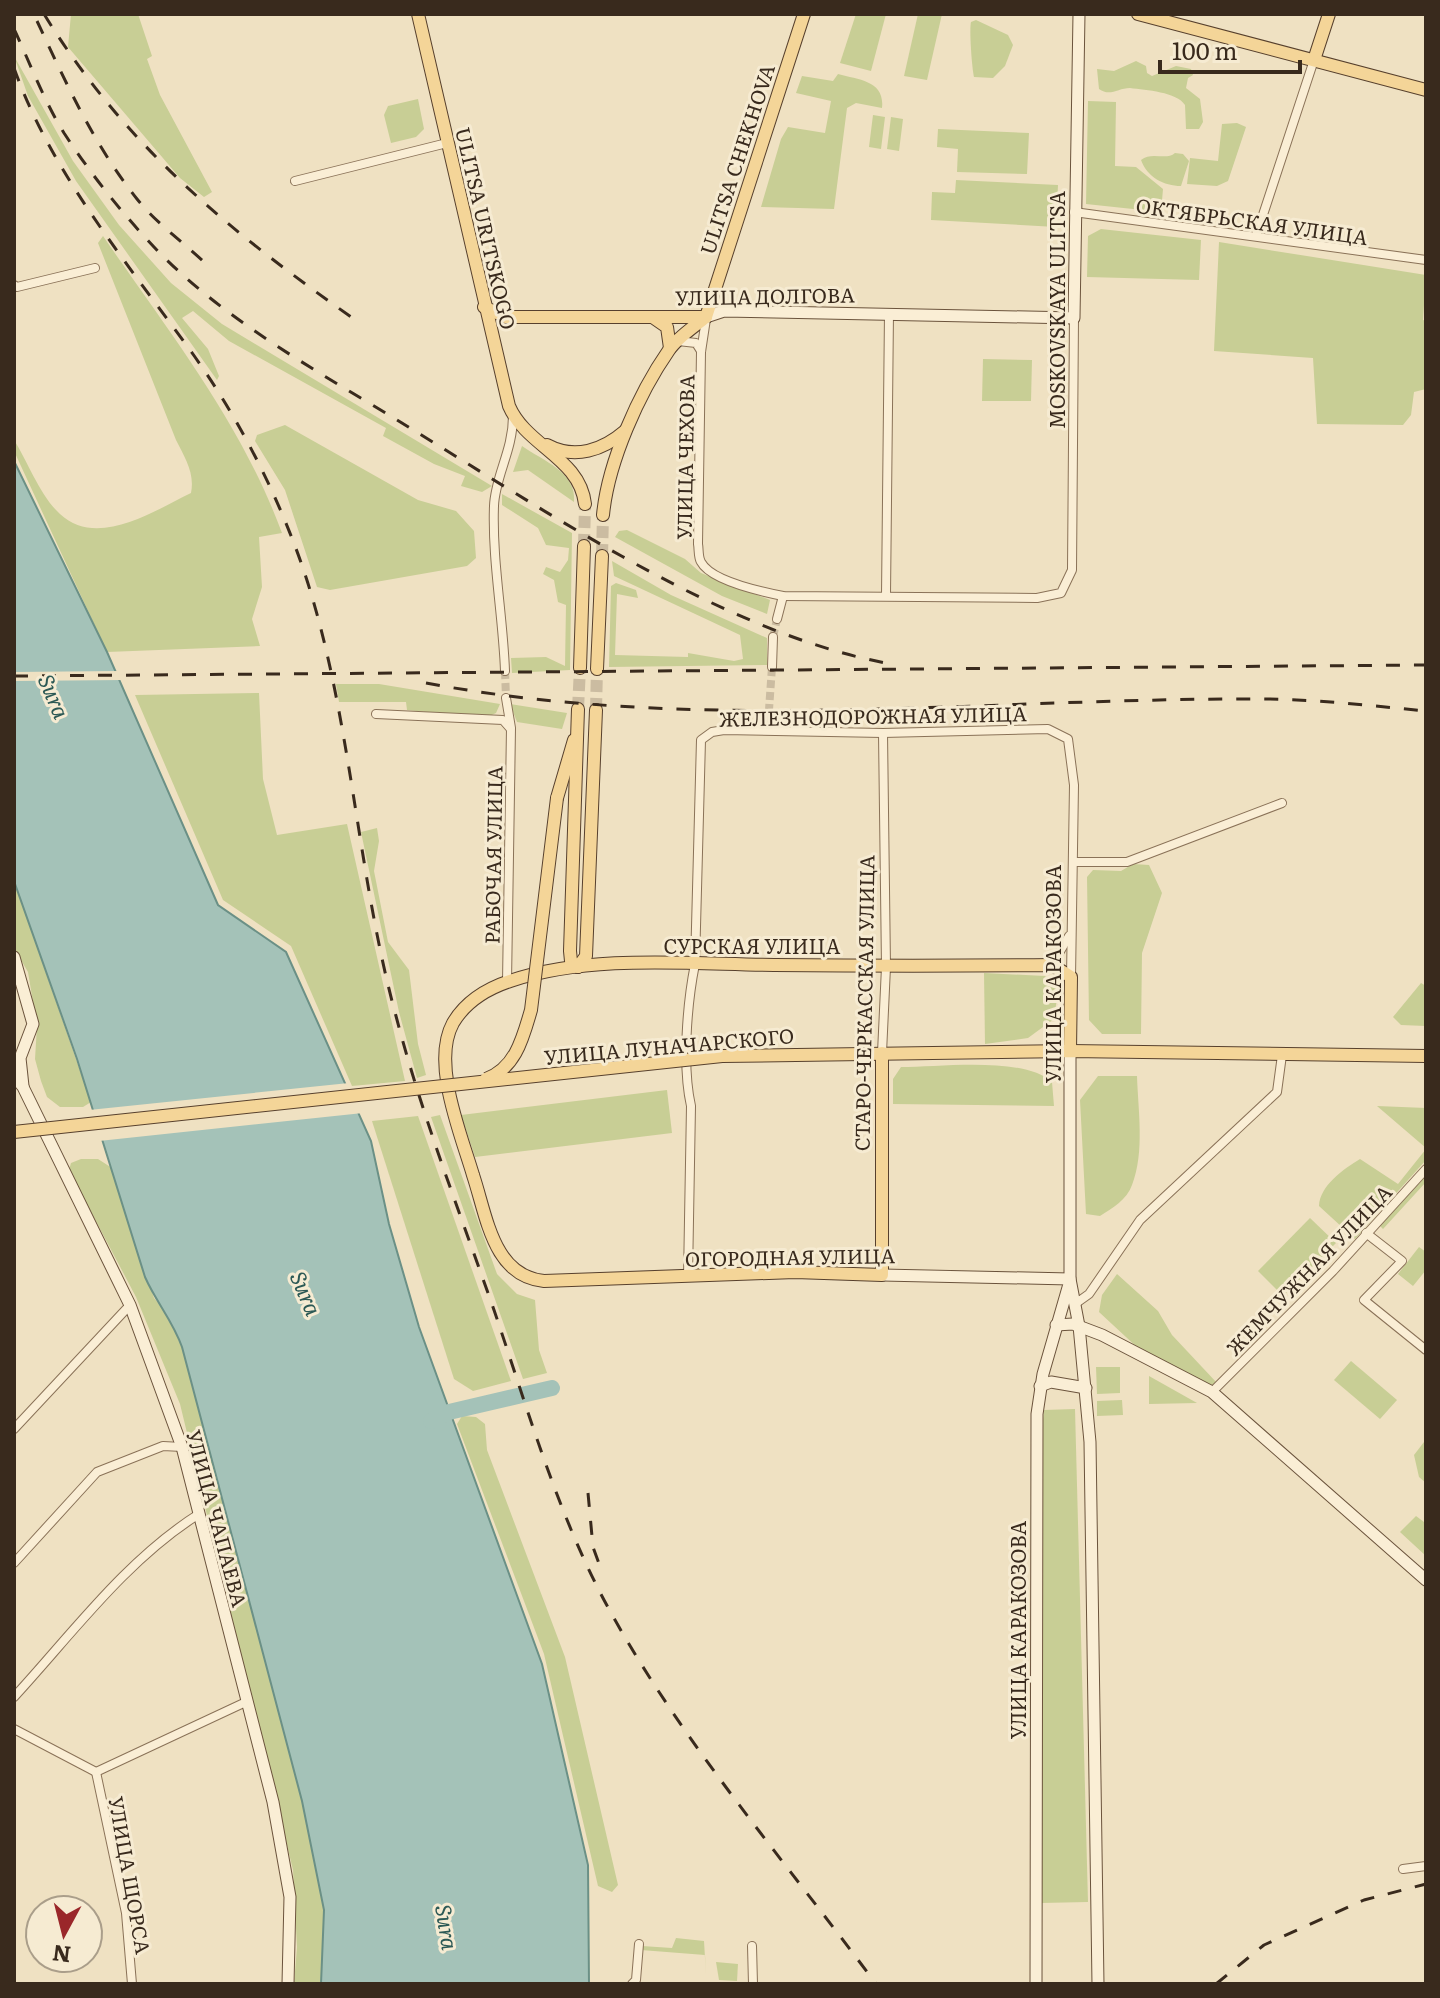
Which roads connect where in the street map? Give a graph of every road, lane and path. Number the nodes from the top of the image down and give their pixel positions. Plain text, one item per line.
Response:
1 (418, 14) edge
2 (804, 14) edge
3 (1079, 14) edge
4 (1138, 14) edge
5 (1329, 14) edge
6 (1314, 60) junction
7 (1426, 90) edge
8 (447, 143) junction
9 (295, 181) dead end
10 (1074, 212) junction
11 (1256, 236) junction
12 (1426, 260) edge
13 (95, 268) dead end
14 (14, 285) edge
15 (484, 307) junction
16 (889, 313) junction
17 (506, 317) junction
18 (651, 317) junction
19 (706, 317) junction
20 (1074, 318) junction
21 (491, 336) junction
22 (674, 344) junction
23 (701, 352) junction
24 (513, 416) junction
25 (626, 430) junction
26 (537, 440) junction
27 (585, 504) tunnel mouth
28 (603, 515) tunnel mouth
29 (584, 546) tunnel mouth
30 (602, 556) tunnel mouth
31 (886, 595) junction
32 (783, 596) junction
33 (777, 619) tunnel mouth
34 (773, 637) tunnel mouth
35 (772, 667) tunnel mouth
36 (580, 668) tunnel mouth
37 (597, 669) tunnel mouth
38 (505, 671) tunnel mouth
39 (506, 698) tunnel mouth
40 (578, 709) tunnel mouth
41 (596, 710) tunnel mouth
42 (376, 714) dead end
43 (511, 728) junction
44 (578, 729) junction
45 (1048, 729) joint
46 (883, 733) junction
47 (1282, 803) dead end
48 (1073, 862) junction
49 (1070, 931) junction
50 (586, 937) junction
51 (570, 951) junction
52 (14, 957) edge
53 (695, 964) junction
54 (611, 965) junction
55 (1052, 965) junction
56 (578, 967) junction
57 (886, 967) junction
58 (557, 971) junction
59 (1071, 977) junction
60 (507, 982) junction
61 (1070, 1051) junction
62 (882, 1053) junction
63 (1282, 1055) junction
64 (1426, 1056) edge
65 (14, 1076) edge
66 (476, 1083) junction
67 (23, 1087) junction
68 (14, 1132) edge
69 (1426, 1169) edge
70 (1366, 1233) junction
71 (512, 1270) joint
72 (882, 1275) junction
73 (688, 1277) junction
74 (1070, 1279) junction
75 (1075, 1304) junction
76 (130, 1305) junction
77 (1056, 1325) junction
78 (1079, 1326) junction
79 (1426, 1350) edge
80 (1040, 1386) junction
81 (1086, 1388) junction
82 (1212, 1392) junction
83 (14, 1429) edge
84 (182, 1447) junction
85 (199, 1514) junction
86 (14, 1563) edge
87 (1426, 1580) edge
88 (14, 1697) edge
89 (248, 1701) junction
90 (14, 1729) edge
91 (96, 1772) junction
92 (1426, 1866) edge
93 (1403, 1869) dead end
94 (639, 1944) dead end
95 (752, 1946) dead end
96 (132, 1984) edge
97 (288, 1984) edge
98 (632, 1984) edge
99 (753, 1984) edge
100 (1036, 1984) edge
101 (1098, 1984) edge

1 - 8 main road, ULITSA URITSKOGO
2 - 19 main road, ULITSA CHEKHOVA
3 - 10 main road, MOSKOVSKAYA ULITSA
4 - 6 main road
5 - 6 main road
6 - 7 main road
6 - 11 street
8 - 9 street
8 - 15 main road, ULITSA URITSKOGO
10 - 11 street, ОКТЯБРЬСКАЯ УЛИЦА
10 - 20 main road, MOSKOVSKAYA ULITSA
11 - 12 street, ОКТЯБРЬСКАЯ УЛИЦА
13 - 14 street
15 - 17 main road, УЛИЦА ДОЛГОВА
15 - 21 main road, ULITSA URITSKOGO
16 - 19 main road, УЛИЦА ДОЛГОВА
16 - 20 main road, УЛИЦА ДОЛГОВА
16 - 31 street
17 - 18 main road, УЛИЦА ДОЛГОВА
17 - 21 main road
18 - 19 main road, УЛИЦА ДОЛГОВА
18 - 22 main road
19 - 22 main road
19 - 23 street, УЛИЦА ЧЕХОВА
20 - 31 street, MOSKOVSKAYA ULITSA
21 - 24 main road, ULITSA URITSKOGO
22 - 23 street, УЛИЦА ЧЕХОВА
22 - 25 main road
23 - 32 street, УЛИЦА ЧЕХОВА
24 - 26 main road, ULITSA URITSKOGO
24 - 38 street
25 - 26 main road
25 - 28 main road
26 - 27 main road
29 - 36 main road
30 - 37 main road
31 - 32 street
32 - 33 street
34 - 35 street
39 - 43 street, РАБОЧАЯ УЛИЦА
40 - 44 main road
41 - 50 main road
42 - 43 street
43 - 60 street, РАБОЧАЯ УЛИЦА
44 - 51 main road
44 - 66 main road, bridge
45 - 46 street, ЖЕЛЕЗНОДОРОЖНАЯ УЛИЦА
45 - 48 street, УЛИЦА КАРАКОЗОВА
46 - 53 street, ЖЕЛЕЗНОДОРОЖНАЯ УЛИЦА
46 - 57 street, СТАРО-ЧЕРКАССКАЯ УЛИЦА
47 - 48 street
48 - 49 street, УЛИЦА КАРАКОЗОВА
49 - 55 street
49 - 59 street, УЛИЦА КАРАКОЗОВА
50 - 54 main road
50 - 56 main road
51 - 56 main road
51 - 58 main road
52 - 67 main road
53 - 54 main road, СУРСКАЯ УЛИЦА
53 - 57 main road, СУРСКАЯ УЛИЦА
53 - 73 street
54 - 56 main road, СУРСКАЯ УЛИЦА
55 - 57 main road, СУРСКАЯ УЛИЦА
55 - 59 main road
56 - 58 main road, СУРСКАЯ УЛИЦА
57 - 62 street, СТАРО-ЧЕРКАССКАЯ УЛИЦА
58 - 60 main road, СУРСКАЯ УЛИЦА
59 - 61 main road, УЛИЦА КАРАКОЗОВА
60 - 71 main road, СУРСКАЯ УЛИЦА
61 - 62 main road, УЛИЦА ЛУНАЧАРСКОГО
61 - 63 main road, УЛИЦА ЛУНАЧАРСКОГО
61 - 74 main road, УЛИЦА КАРАКОЗОВА
62 - 66 main road, УЛИЦА ЛУНАЧАРСКОГО, bridge
62 - 72 main road, СТАРО-ЧЕРКАССКАЯ УЛИЦА
63 - 64 main road, УЛИЦА ЛУНАЧАРСКОГО
63 - 75 street
65 - 67 main road
66 - 68 main road, УЛИЦА ЛУНАЧАРСКОГО, bridge
67 - 76 main road, УЛИЦА ЧАПАЕВА
69 - 70 street, ЖЕМЧУЖНАЯ УЛИЦА
70 - 79 street
70 - 82 street, ЖЕМЧУЖНАЯ УЛИЦА
71 - 73 main road, ОГОРОДНАЯ УЛИЦА
72 - 73 main road, ОГОРОДНАЯ УЛИЦА
72 - 74 main road, ОГОРОДНАЯ УЛИЦА
74 - 75 main road, УЛИЦА КАРАКОЗОВА
74 - 77 main road, УЛИЦА КАРАКОЗОВА
75 - 78 main road, УЛИЦА КАРАКОЗОВА
76 - 83 street
76 - 84 main road, УЛИЦА ЧАПАЕВА
77 - 78 main road
77 - 80 main road, УЛИЦА КАРАКОЗОВА
78 - 81 main road, УЛИЦА КАРАКОЗОВА
78 - 82 main road
80 - 81 main road
80 - 100 main road, УЛИЦА КАРАКОЗОВА
81 - 101 main road, УЛИЦА КАРАКОЗОВА
82 - 87 main road
84 - 85 main road, УЛИЦА ЧАПАЕВА
84 - 86 street
85 - 88 street
85 - 89 main road, УЛИЦА ЧАПАЕВА
89 - 91 street
89 - 97 main road, УЛИЦА ЧАПАЕВА
90 - 91 street
91 - 96 street, УЛИЦА ЩОРСА
92 - 93 street
94 - 98 street
95 - 99 street

